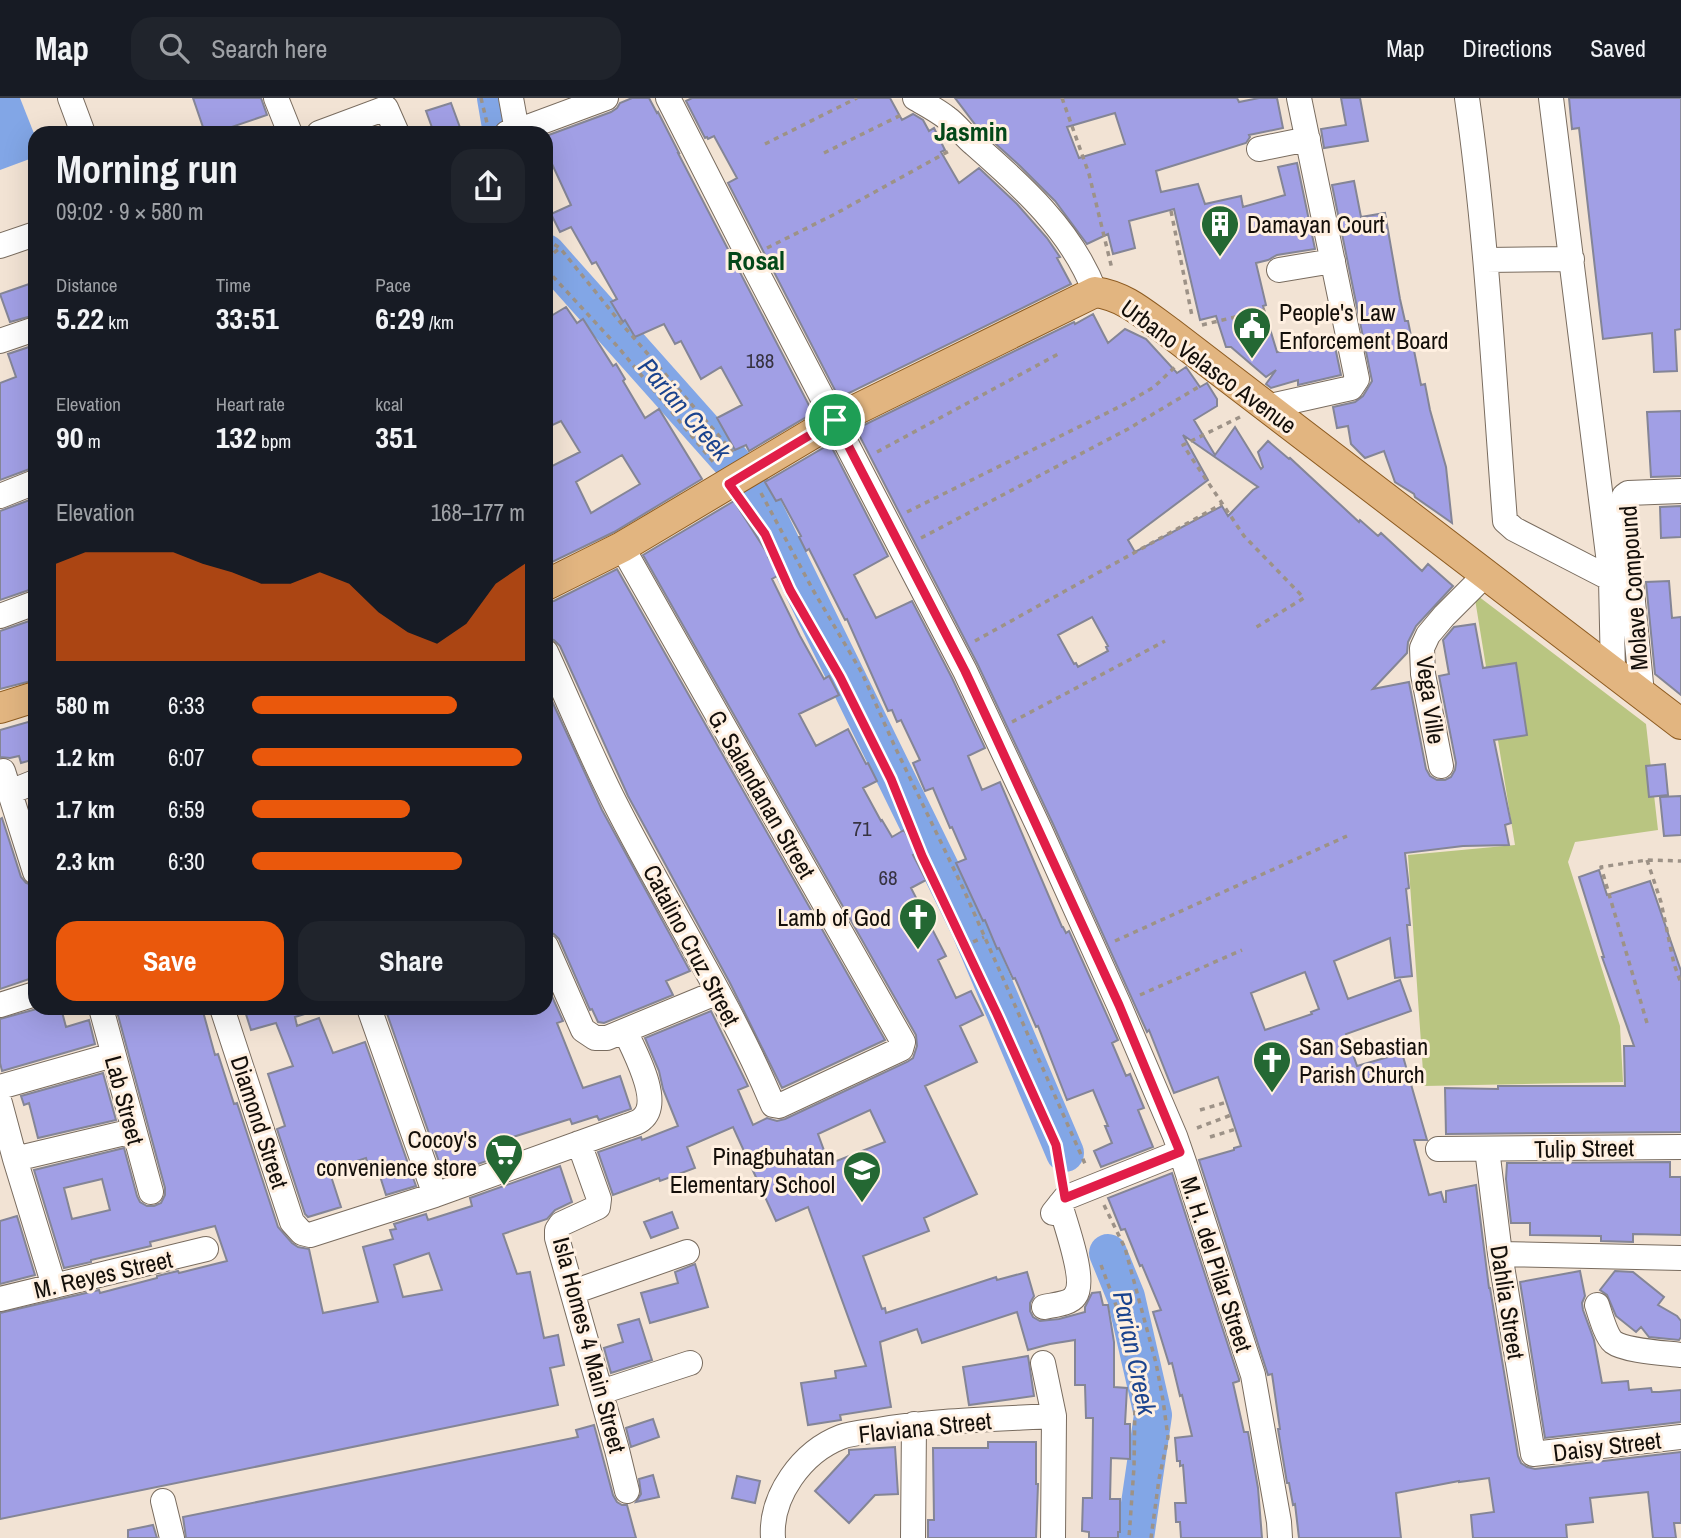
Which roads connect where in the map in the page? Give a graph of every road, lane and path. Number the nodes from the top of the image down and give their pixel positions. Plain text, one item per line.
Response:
1 (70, 98) edge
2 (276, 98) edge
3 (481, 98) edge
4 (512, 98) edge
5 (606, 98) edge
6 (668, 98) edge
7 (857, 98) edge
8 (1062, 98) edge
9 (1299, 98) edge
10 (1467, 98) edge
11 (1551, 98) edge
12 (920, 101) edge
13 (80, 126) edge
14 (287, 126) edge
15 (338, 126) edge
16 (394, 126) edge
17 (502, 126) edge
18 (507, 126) edge
19 (524, 126) edge
20 (1308, 139) junction
21 (969, 140) junction
22 (765, 144) dead end
23 (1259, 149) dead end
24 (824, 153) dead end
25 (1171, 211) dead end
26 (28, 236) edge
27 (553, 245) edge
28 (0, 246) edge
29 (558, 249) junction
30 (553, 253) edge
31 (749, 257) junction
32 (1572, 259) junction
33 (1486, 260) junction
34 (1333, 261) junction
35 (1279, 270) dead end
36 (553, 277) edge
37 (1103, 293) junction
38 (1268, 309) dead end
39 (28, 331) edge
40 (0, 341) edge
41 (1193, 351) junction
42 (1060, 354) dead end
43 (1222, 373) junction
44 (1266, 407) junction
45 (1238, 418) dead end
46 (835, 420) junction
47 (869, 457) dead end
48 (739, 478) junction
49 (28, 485) edge
50 (1681, 491) edge
51 (0, 496) edge
52 (1222, 504) junction
53 (900, 515) dead end
54 (912, 542) dead end
55 (622, 547) junction
56 (1485, 575) junction
57 (1611, 579) junction
58 (553, 582) edge
59 (28, 606) edge
60 (0, 616) edge
61 (1255, 628) dead end
62 (1165, 641) dead end
63 (965, 646) dead end
64 (553, 667) edge
65 (1613, 673) junction
66 (1642, 694) junction
67 (28, 699) edge
68 (0, 708) edge
69 (1681, 724) edge
70 (1005, 725) dead end
71 (1441, 766) dead end
72 (28, 782) edge
73 (1347, 836) dead end
74 (28, 850) edge
75 (1647, 860) junction
76 (1681, 861) edge
77 (985, 936) junction
78 (965, 946) junction
79 (1104, 946) dead end
80 (1242, 950) dead end
81 (553, 962) edge
82 (1681, 982) edge
83 (718, 992) junction
84 (28, 996) edge
85 (0, 1005) edge
86 (1119, 1005) junction
87 (103, 1015) edge
88 (224, 1015) edge
89 (371, 1015) edge
90 (1647, 1023) dead end
91 (625, 1031) junction
92 (903, 1042) joint
93 (113, 1055) junction
94 (0, 1087) edge
95 (1227, 1101) dead end
96 (0, 1103) edge
97 (1200, 1110) dead end
98 (1231, 1115) dead end
99 (1206, 1125) dead end
100 (1236, 1129) dead end
101 (133, 1131) junction
102 (1210, 1138) dead end
103 (579, 1143) junction
104 (1681, 1147) edge
105 (1438, 1149) dead end
106 (1487, 1149) junction
107 (1180, 1152) junction
108 (15, 1159) junction
109 (1098, 1185) junction
110 (150, 1192) dead end
111 (435, 1195) junction
112 (1059, 1205) junction
113 (206, 1249) dead end
114 (687, 1252) dead end
115 (1500, 1255) junction
116 (1681, 1258) edge
117 (1101, 1263) dead end
118 (54, 1286) junction
119 (573, 1292) junction
120 (0, 1298) edge
121 (1597, 1305) dead end
122 (1044, 1307) dead end
123 (1681, 1354) edge
124 (690, 1363) dead end
125 (1043, 1363) dead end
126 (601, 1392) junction
127 (1054, 1416) junction
128 (914, 1424) junction
129 (1681, 1437) edge
130 (1533, 1454) joint
131 (627, 1491) dead end
132 (163, 1501) dead end
133 (172, 1538) edge
134 (773, 1538) edge
135 (913, 1538) edge
136 (1053, 1538) edge
137 (1129, 1538) edge
138 (1151, 1538) edge
139 (1280, 1538) edge

1 - 13 street
2 - 14 street
3 - 17 path
4 - 18 street
5 - 19 street
6 - 31 street, M. H. del Pilar Street
7 - 22 path
8 - 37 path
9 - 20 street
10 - 33 street
11 - 32 street
12 - 21 street
12 - 24 path
15 - 16 street
20 - 23 street
20 - 34 street
21 - 31 path
21 - 37 street
25 - 38 path
26 - 28 street
27 - 29 path
29 - 30 path
29 - 48 path
31 - 46 street, M. H. del Pilar Street
32 - 33 street
32 - 57 street
33 - 57 street
34 - 35 street
34 - 44 street
36 - 48 path
37 - 41 main road, Urbano Velasco Avenue
37 - 46 main road, Urbano Velasco Avenue
39 - 40 street
41 - 43 main road, Urbano Velasco Avenue
41 - 53 path
42 - 47 path
43 - 44 main road, Urbano Velasco Avenue
43 - 54 path
44 - 56 main road, Urbano Velasco Avenue
45 - 52 path
46 - 48 main road, Urbano Velasco Avenue
46 - 86 street, M. H. del Pilar Street
48 - 55 main road, Urbano Velasco Avenue
48 - 77 path
48 - 78 path
49 - 51 street
50 - 66 street, Molave Compound
52 - 61 path
52 - 63 path
55 - 58 main road, Urbano Velasco Avenue
55 - 92 street, G. Salandanan Street
56 - 65 main road, Urbano Velasco Avenue
56 - 71 street, Vega Ville
57 - 65 street
59 - 60 street
62 - 70 path
64 - 83 street, Catalino Cruz Street
65 - 66 main road, Urbano Velasco Avenue
66 - 69 main road, Urbano Velasco Avenue
67 - 68 main road
72 - 74 street
73 - 79 path
75 - 76 path
75 - 82 path
75 - 90 path
77 - 78 path
77 - 109 path
78 - 112 path
80 - 86 path
81 - 91 street
83 - 91 street
83 - 92 street, Catalino Cruz Street
84 - 85 street
86 - 107 street, M. H. del Pilar Street
87 - 93 street, Lab Street
88 - 111 street, Diamond Street
89 - 111 street
91 - 103 street
93 - 94 street
93 - 101 street, Lab Street
95 - 97 path
96 - 108 street
98 - 99 path
100 - 102 path
101 - 108 street
101 - 110 street, Lab Street
103 - 111 street
103 - 119 street, Isla Homes 4 Main Street
104 - 106 street, Tulip Street
105 - 106 street, Tulip Street
106 - 115 street, Dahlia Street
107 - 109 street
107 - 139 street, M. H. del Pilar Street
108 - 118 street
109 - 112 street
109 - 138 path
112 - 122 street
113 - 118 street, M. Reyes Street
114 - 119 street
115 - 116 street
115 - 130 street, Dahlia Street
117 - 137 path
118 - 120 street, M. Reyes Street
119 - 126 street, Isla Homes 4 Main Street
121 - 123 street
124 - 126 street
125 - 127 street
126 - 131 street, Isla Homes 4 Main Street
127 - 128 street, Flaviana Street
127 - 136 street
128 - 134 street, Flaviana Street
128 - 135 street
129 - 130 street, Daisy Street
132 - 133 street

